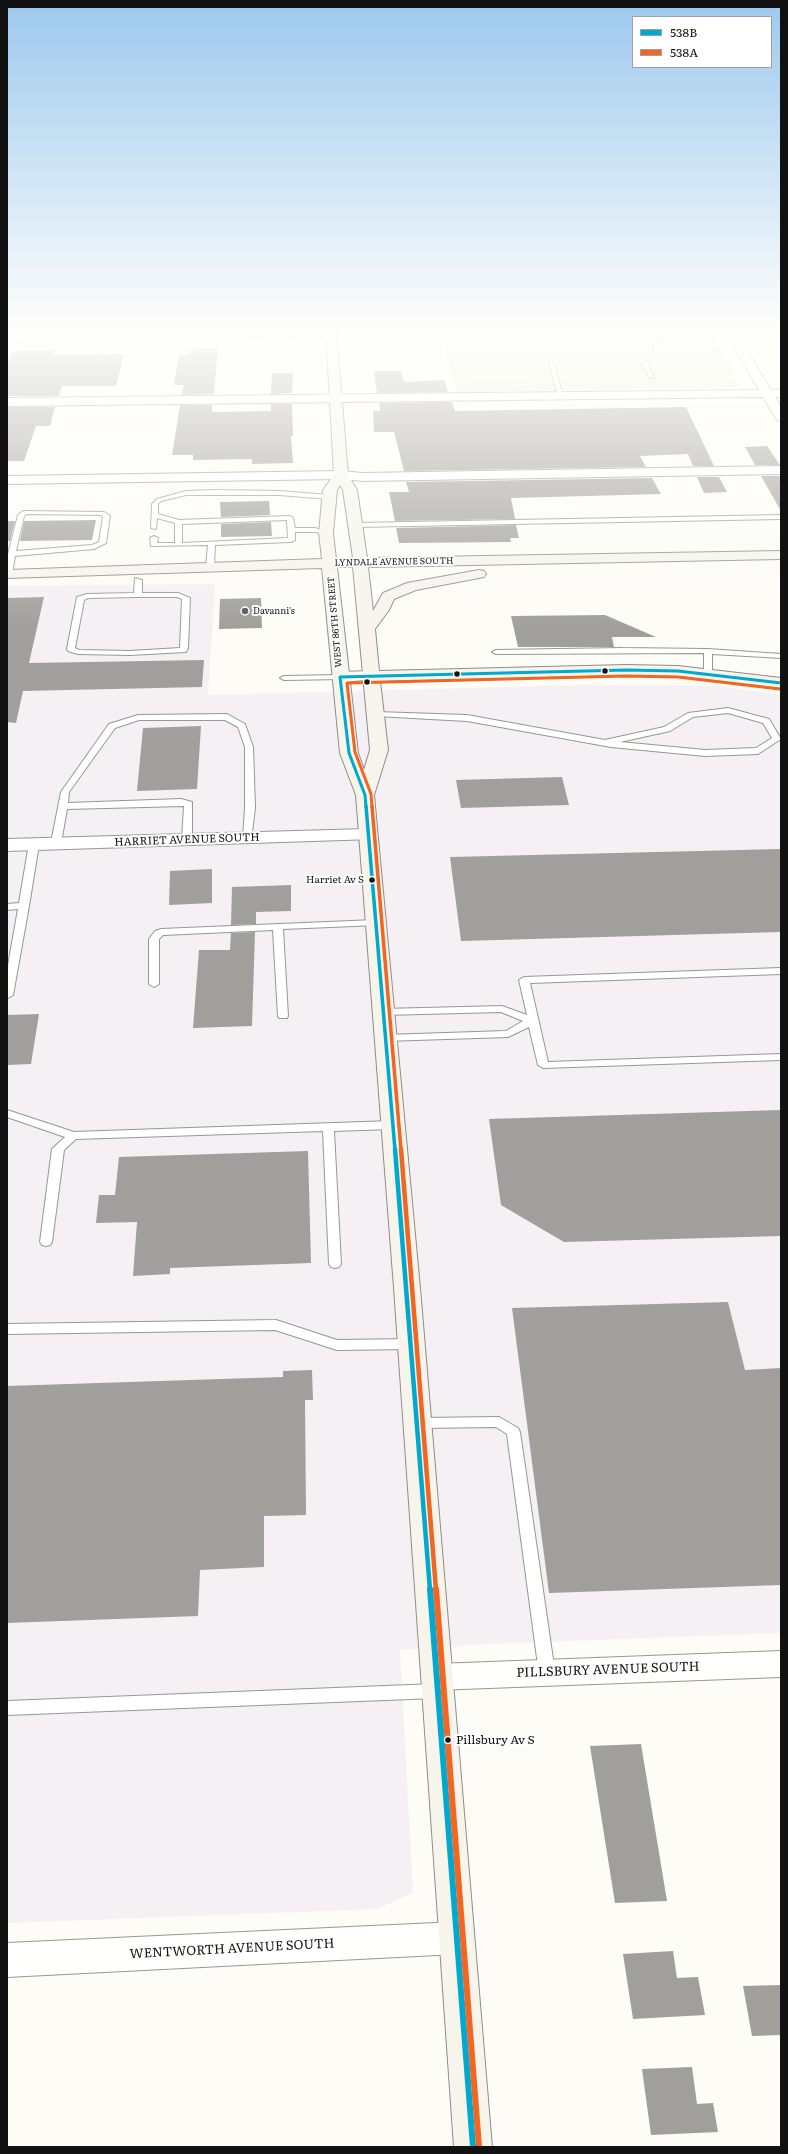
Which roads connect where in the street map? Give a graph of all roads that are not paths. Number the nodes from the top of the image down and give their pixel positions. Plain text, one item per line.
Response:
1 (338, 431) edge
2 (781, 470) edge
3 (341, 475) junction
4 (7, 480) edge
5 (328, 497) junction
6 (154, 515) junction
7 (781, 517) edge
8 (179, 522) junction
9 (356, 525) junction
10 (154, 528) dead end
11 (292, 530) junction
12 (326, 533) junction
13 (154, 538) dead end
14 (212, 544) junction
15 (178, 545) junction
16 (11, 550) edge
17 (781, 555) edge
18 (210, 566) junction
19 (248, 566) junction
20 (361, 569) junction
21 (781, 569) edge
22 (330, 570) junction
23 (479, 574) junction
24 (7, 576) edge
25 (138, 580) junction
26 (138, 595) junction
27 (367, 628) junction
28 (708, 651) junction
29 (496, 652) dead end
30 (781, 656) edge
31 (708, 674) junction
32 (372, 676) junction
33 (340, 677) junction
34 (284, 678) dead end
35 (781, 683) edge
36 (376, 714) junction
37 (605, 743) junction
38 (365, 795) junction
39 (63, 806) junction
40 (368, 835) junction
41 (248, 838) junction
42 (187, 840) junction
43 (56, 843) junction
44 (34, 844) junction
45 (7, 845) edge
46 (24, 906) junction
47 (7, 907) edge
48 (375, 923) junction
49 (278, 927) junction
50 (781, 971) edge
51 (154, 984) dead end
52 (8, 995) dead end
53 (283, 1016) dead end
54 (532, 1021) junction
55 (384, 1025) junction
56 (781, 1057) edge
57 (7, 1113) edge
58 (392, 1125) junction
59 (328, 1127) junction
60 (73, 1136) junction
61 (46, 1242) dead end
62 (335, 1264) dead end
63 (7, 1329) edge
64 (411, 1344) junction
65 (417, 1422) junction
66 (781, 1664) edge
67 (547, 1673) junction
68 (436, 1684) junction
69 (7, 1708) edge
70 (457, 1938) junction
71 (7, 1960) edge
72 (473, 2147) edge

1 - 3 street, WEST 86TH STREET
2 - 3 street
3 - 4 street
3 - 5 street, WEST 86TH STREET
3 - 9 street, WEST 86TH STREET
5 - 6 lane
5 - 12 street, WEST 86TH STREET
6 - 8 lane
6 - 10 lane
7 - 9 lane
8 - 11 lane
8 - 15 lane
9 - 20 street, WEST 86TH STREET
11 - 12 lane
11 - 14 lane
12 - 19 street
12 - 22 street, WEST 86TH STREET
13 - 15 lane
14 - 15 lane
14 - 18 lane
16 - 16 lane
16 - 24 lane
17 - 20 street, LYNDALE AVENUE SOUTH
18 - 19 street, LYNDALE AVENUE SOUTH
18 - 24 street, LYNDALE AVENUE SOUTH
19 - 22 street, LYNDALE AVENUE SOUTH
20 - 22 street, LYNDALE AVENUE SOUTH
20 - 23 street, LYNDALE AVENUE SOUTH
20 - 27 street, WEST 86TH STREET
21 - 23 street, LYNDALE AVENUE SOUTH
22 - 25 street, LYNDALE AVENUE SOUTH
22 - 33 street, WEST 86TH STREET
23 - 27 street
24 - 25 street, LYNDALE AVENUE SOUTH
25 - 26 lane
26 - 26 lane
27 - 32 street, WEST 86TH STREET
28 - 29 lane
28 - 30 lane
28 - 31 lane
31 - 32 street
31 - 35 street
32 - 33 street
32 - 36 street, WEST 86TH STREET
33 - 34 lane
33 - 38 street, WEST 86TH STREET
36 - 37 lane
36 - 38 street, WEST 86TH STREET
37 - 37 lane
38 - 40 street, WEST 86TH STREET
39 - 41 lane
39 - 42 lane
39 - 43 lane
40 - 41 street, HARRIET AVENUE SOUTH
40 - 48 street, WEST 86TH STREET
41 - 42 street, HARRIET AVENUE SOUTH
42 - 43 street, HARRIET AVENUE SOUTH
43 - 44 street, HARRIET AVENUE SOUTH
44 - 45 street, HARRIET AVENUE SOUTH
44 - 46 lane
46 - 47 lane
46 - 52 lane
48 - 49 lane
48 - 55 street, WEST 86TH STREET
49 - 51 lane
49 - 53 lane
50 - 54 lane
54 - 55 lane
54 - 55 lane
54 - 56 lane
55 - 58 street, WEST 86TH STREET
57 - 60 lane
58 - 59 lane
58 - 64 street, WEST 86TH STREET
59 - 60 lane
59 - 62 lane
60 - 61 lane
63 - 64 lane
64 - 65 street, WEST 86TH STREET
65 - 67 lane
65 - 68 street, WEST 86TH STREET
66 - 67 street, PILLSBURY AVENUE SOUTH
67 - 68 street, PILLSBURY AVENUE SOUTH
68 - 69 lane
68 - 70 street, WEST 86TH STREET
70 - 71 street, WENTWORTH AVENUE SOUTH
70 - 72 street, WEST 86TH STREET

